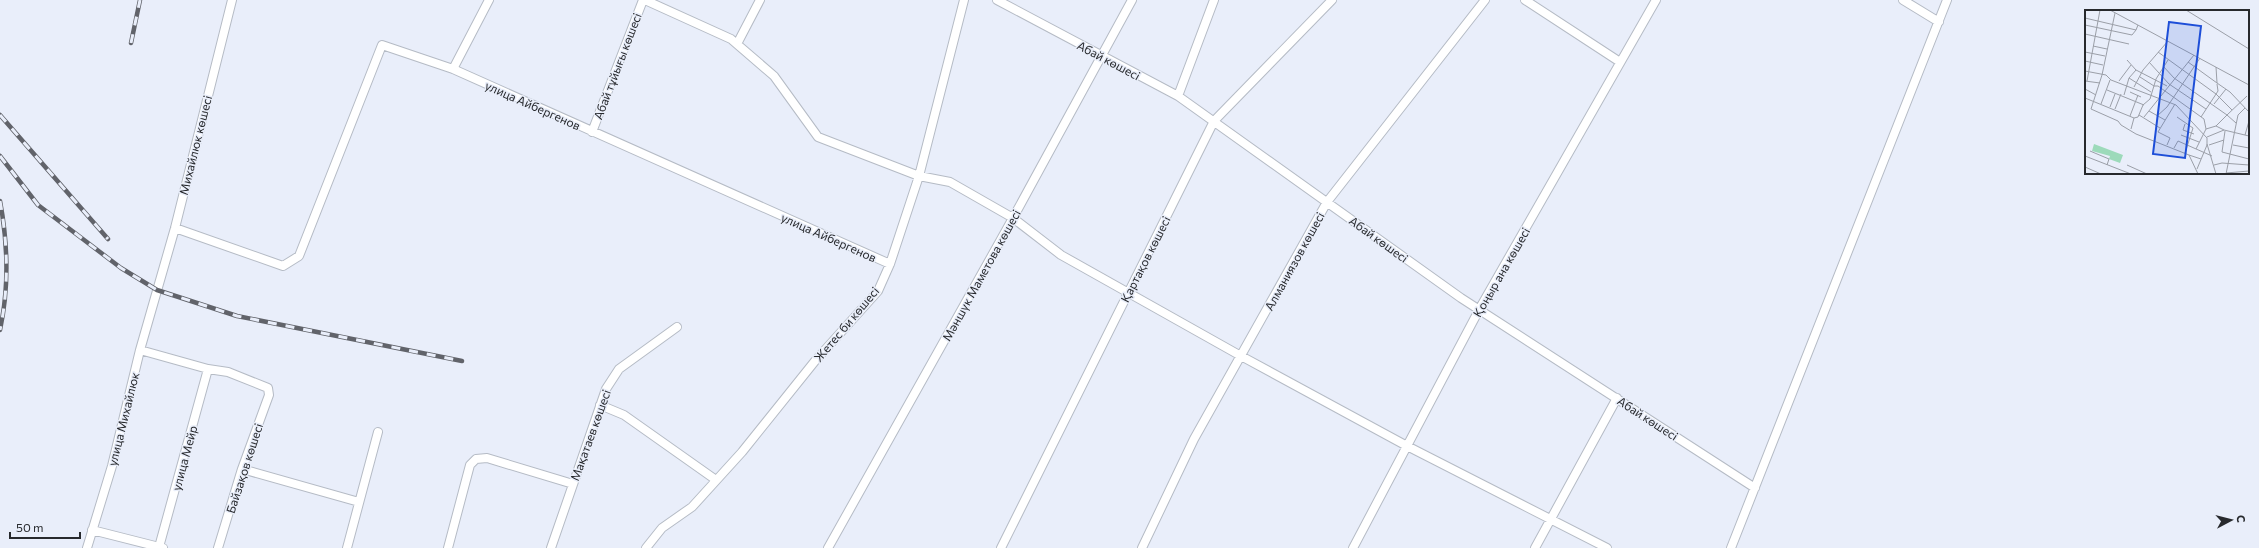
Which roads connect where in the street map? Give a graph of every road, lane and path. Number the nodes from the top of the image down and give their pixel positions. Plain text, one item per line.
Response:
1 (232, 0) edge
2 (489, 0) edge
3 (644, 0) edge
4 (760, 0) edge
5 (964, 0) edge
6 (997, 0) edge
7 (1132, 0) edge
8 (1214, 0) edge
9 (1332, 0) edge
10 (1485, 0) edge
11 (1526, 0) edge
12 (1656, 0) edge
13 (1903, 0) edge
14 (1947, 0) edge
15 (1939, 22) junction
16 (737, 44) junction
17 (1102, 56) junction
18 (1620, 62) junction
19 (453, 69) junction
20 (1178, 96) junction
21 (1214, 121) junction
22 (592, 132) junction
23 (919, 176) junction
24 (1328, 202) junction
25 (1013, 218) junction
26 (175, 228) junction
27 (890, 264) junction
28 (157, 290) joint
29 (1128, 293) junction
30 (1480, 308) junction
31 (677, 327) dead end
32 (140, 350) junction
33 (1241, 356) junction
34 (208, 369) junction
35 (1617, 398) junction
36 (600, 405) junction
37 (378, 432) dead end
38 (1407, 446) junction
39 (242, 469) junction
40 (716, 480) junction
41 (573, 484) junction
42 (1756, 488) junction
43 (359, 502) junction
44 (1550, 519) junction
45 (92, 530) junction
46 (162, 547) edge
47 (87, 548) edge
48 (218, 548) edge
49 (347, 548) edge
50 (448, 548) edge
51 (551, 548) edge
52 (646, 548) edge
53 (828, 548) edge
54 (1001, 548) edge
55 (1142, 548) edge
56 (1353, 548) edge
57 (1535, 548) edge
58 (1607, 548) edge
59 (1731, 548) edge

1 - 26 street, Михайлюк көшесі
2 - 19 street
3 - 16 street
3 - 22 street, Абай тұйығы көшесі
4 - 16 street
5 - 23 street, Жетес би көшесі
6 - 17 street, Абай көшесі
7 - 17 street, Мәншүк Маметова көшесі
8 - 20 street
9 - 21 street, Қартақов көшесі
10 - 24 street, Алманиязов көшесі
11 - 18 street
12 - 18 street, Қоңыр ана көшесі
13 - 15 street
14 - 15 street
15 - 42 street
16 - 23 street
17 - 20 street, Абай көшесі
17 - 25 street, Мәншүк Маметова көшесі
18 - 30 street, Қоңыр ана көшесі
19 - 22 street, улица Айбергенов
19 - 26 street, улица Айбергенов
20 - 21 street, Абай көшесі
21 - 24 street, Абай көшесі
21 - 29 street, Қартақов көшесі
22 - 27 street, улица Айбергенов
23 - 25 street
23 - 27 street, Жетес би көшесі
24 - 30 street, Абай көшесі
24 - 33 street, Алманиязов көшесі
25 - 29 street
25 - 53 street, Мәншүк Маметова көшесі
26 - 28 street, Михайлюк көшесі
27 - 40 street, Жетес би көшесі
28 - 32 street, улица Михайлюк
29 - 33 street
29 - 54 street, Қартақов көшесі
30 - 35 street, Абай көшесі
30 - 38 street, Қоңыр ана көшесі
31 - 36 street, Мақатаев көшесі
32 - 34 street
32 - 45 street, улица Михайлюк
33 - 38 street
33 - 55 street, Алманиязов көшесі
34 - 39 street, Байзақов көшесі
34 - 46 street, улица Мейр
35 - 42 street, Абай көшесі
35 - 44 street
36 - 40 street
36 - 41 street, Мақатаев көшесі
37 - 43 street
38 - 44 street
38 - 56 street, Қоңыр ана көшесі
39 - 43 street
39 - 48 street, Байзақов көшесі
40 - 52 street, Жетес би көшесі
41 - 50 street
41 - 51 street, Мақатаев көшесі
42 - 59 street
43 - 49 street
44 - 57 street
44 - 58 street
45 - 46 street
45 - 47 street, улица Михайлюк

